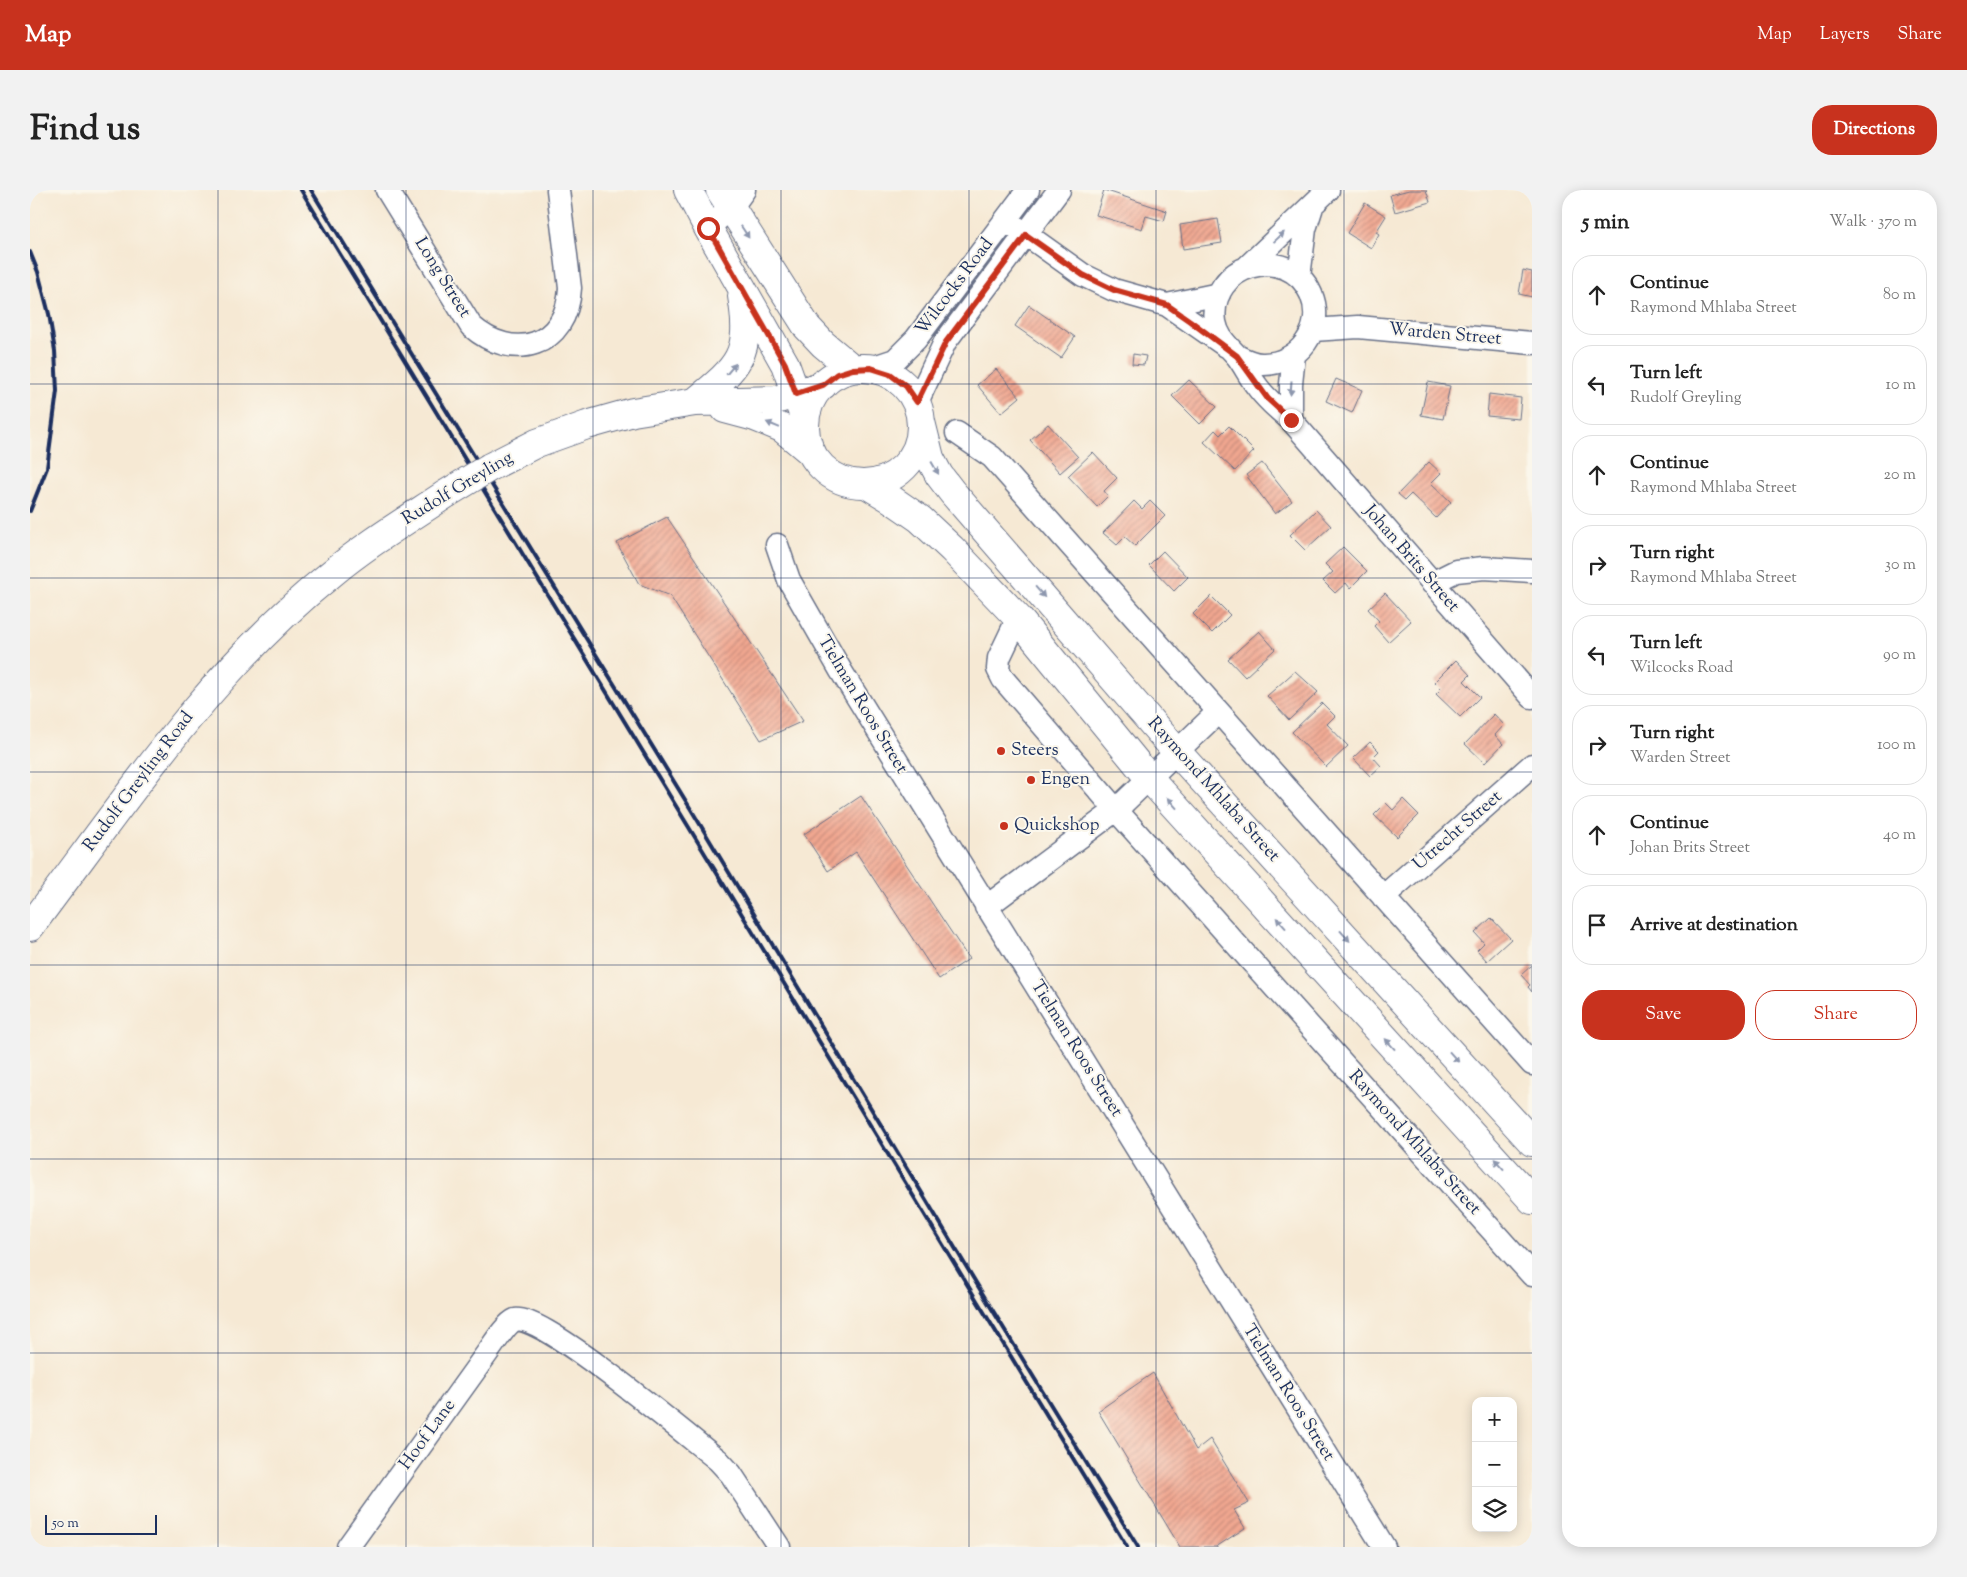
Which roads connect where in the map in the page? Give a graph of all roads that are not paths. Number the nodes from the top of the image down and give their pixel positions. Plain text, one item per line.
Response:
1 (388, 190) edge
2 (558, 190) edge
3 (688, 190) edge
4 (1028, 190) edge
5 (1060, 190) edge
6 (1328, 190) edge
7 (732, 196) edge
8 (1312, 207) junction
9 (1006, 220) junction
10 (708, 228) junction
11 (1026, 235) junction
12 (1246, 268) junction
13 (1299, 277) junction
14 (739, 281) junction
15 (1219, 294) junction
16 (1167, 305) junction
17 (1315, 305) junction
18 (1358, 327) junction
19 (1313, 330) junction
20 (1532, 343) edge
21 (1232, 352) junction
22 (1294, 355) junction
23 (862, 368) junction
24 (823, 385) junction
25 (796, 394) junction
26 (695, 402) junction
27 (919, 412) junction
28 (1291, 420) junction
29 (806, 422) junction
30 (957, 433) dead end
31 (812, 453) junction
32 (866, 484) junction
33 (777, 546) dead end
34 (1532, 571) edge
35 (1432, 583) junction
36 (1018, 618) junction
37 (255, 643) joint
38 (1532, 697) edge
39 (1218, 712) junction
40 (1177, 752) junction
41 (1532, 766) edge
42 (1149, 778) junction
43 (1116, 810) junction
44 (1383, 897) junction
45 (986, 906) junction
46 (30, 927) edge
47 (1532, 1064) edge
48 (1532, 1142) edge
49 (1532, 1200) edge
50 (1532, 1275) edge
51 (348, 1547) edge
52 (779, 1547) edge
53 (1384, 1547) edge

1 - 2 street, Long Street
3 - 10 main road
4 - 9 street, Wilcocks Road
5 - 11 street, Wilcocks Road
6 - 8 street
7 - 10 street
7 -> 23 main road, Raymond Mhlaba Street
12 -> 8 street
8 - 13 street
9 - 11 street
9 - 23 street, Wilcocks Road
10 - 14 main road
11 - 16 street
11 - 27 street, Wilcocks Road
12 - 13 street
12 - 15 street
13 - 17 street
14 - 25 main road
26 -> 14 main road
15 - 16 street
15 - 21 street
16 - 21 street
17 - 18 street, Warden Street
17 - 19 street
18 - 19 street, Warden Street
18 - 20 street, Warden Street
19 - 22 street
21 - 22 street
21 - 28 street, Johan Brits Street
22 -> 28 street
23 - 24 main road
23 - 27 main road, Raymond Mhlaba Street
24 - 25 main road, Rudolf Greyling
24 - 29 main road
25 - 26 main road, Rudolf Greyling
25 - 29 main road
31 -> 26 main road, Rudolf Greyling
26 - 37 main road, Rudolf Greyling, bridge
27 - 32 main road
27 -> 40 main road, Raymond Mhlaba Street
28 - 35 street, Johan Brits Street
29 - 31 main road
30 - 39 street
31 - 32 main road
32 - 36 main road
33 - 45 street, Tielman Roos Street
34 - 35 street
35 - 38 street, Johan Brits Street
36 - 42 main road
36 - 43 street, Raymond Mhlaba Street
37 - 46 main road, Rudolf Greyling Road
39 - 40 street
39 - 44 street
40 - 42 street
40 -> 48 main road, Raymond Mhlaba Street
41 - 44 street, Utrecht Street
42 - 43 street
49 -> 42 main road
43 - 45 street
43 - 50 street, Raymond Mhlaba Street
44 - 47 street
45 - 53 street, Tielman Roos Street
51 - 52 street, Hoof Lane

